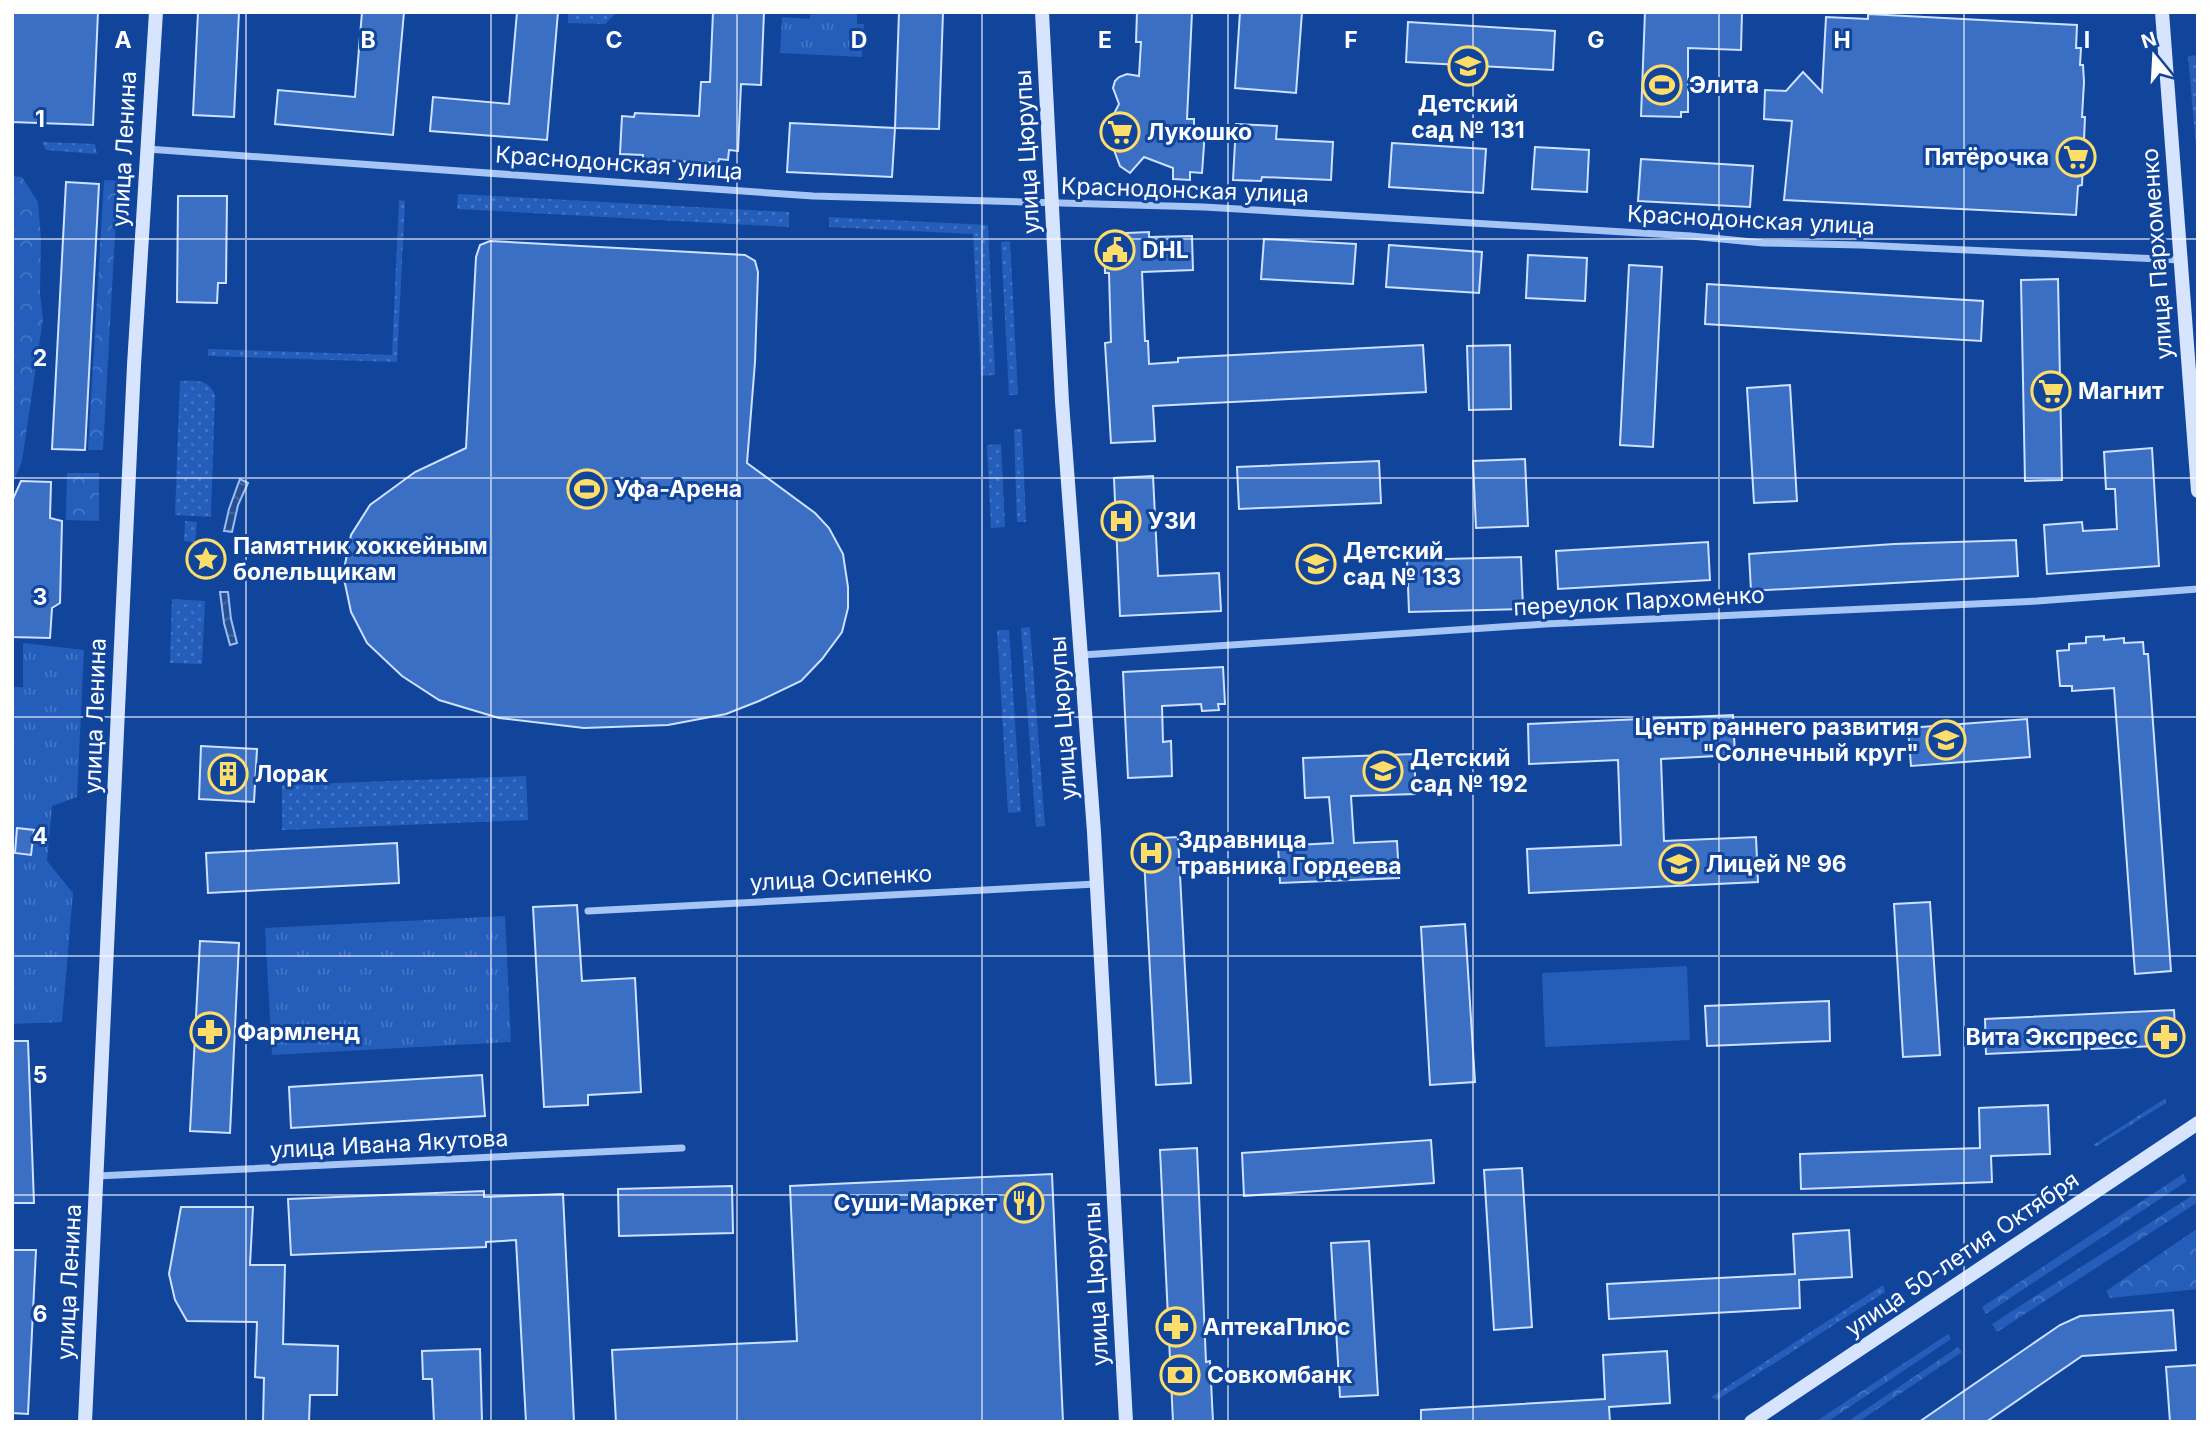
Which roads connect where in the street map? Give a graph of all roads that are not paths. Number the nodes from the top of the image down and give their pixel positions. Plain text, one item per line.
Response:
1 (156, 12) edge
2 (1042, 12) edge
3 (2162, 12) edge
4 (147, 149) junction
5 (1051, 203) junction
6 (2180, 260) junction
7 (2198, 491) edge
8 (2198, 589) edge
9 (1082, 654) junction
10 (1096, 884) junction
11 (588, 911) dead end
12 (2198, 1123) edge
13 (682, 1148) dead end
14 (97, 1176) junction
15 (85, 1422) edge
16 (1126, 1422) edge
17 (1751, 1422) edge

1 - 4 main road, улица Ленина
2 - 5 main road, улица Цюрупы
3 - 6 main road, улица Пархоменко
4 - 5 street, Краснодонская улица
4 - 14 main road, улица Ленина
5 - 6 street, Краснодонская улица
5 - 9 main road, улица Цюрупы
6 - 7 main road, улица Пархоменко
8 - 9 street, переулок Пархоменко
9 - 10 main road, улица Цюрупы
10 - 11 street, улица Осипенко
10 - 16 main road, улица Цюрупы
12 - 17 main road, улица 50-летия Октября
13 - 14 street, улица Ивана Якутова
14 - 15 main road, улица Ленина

